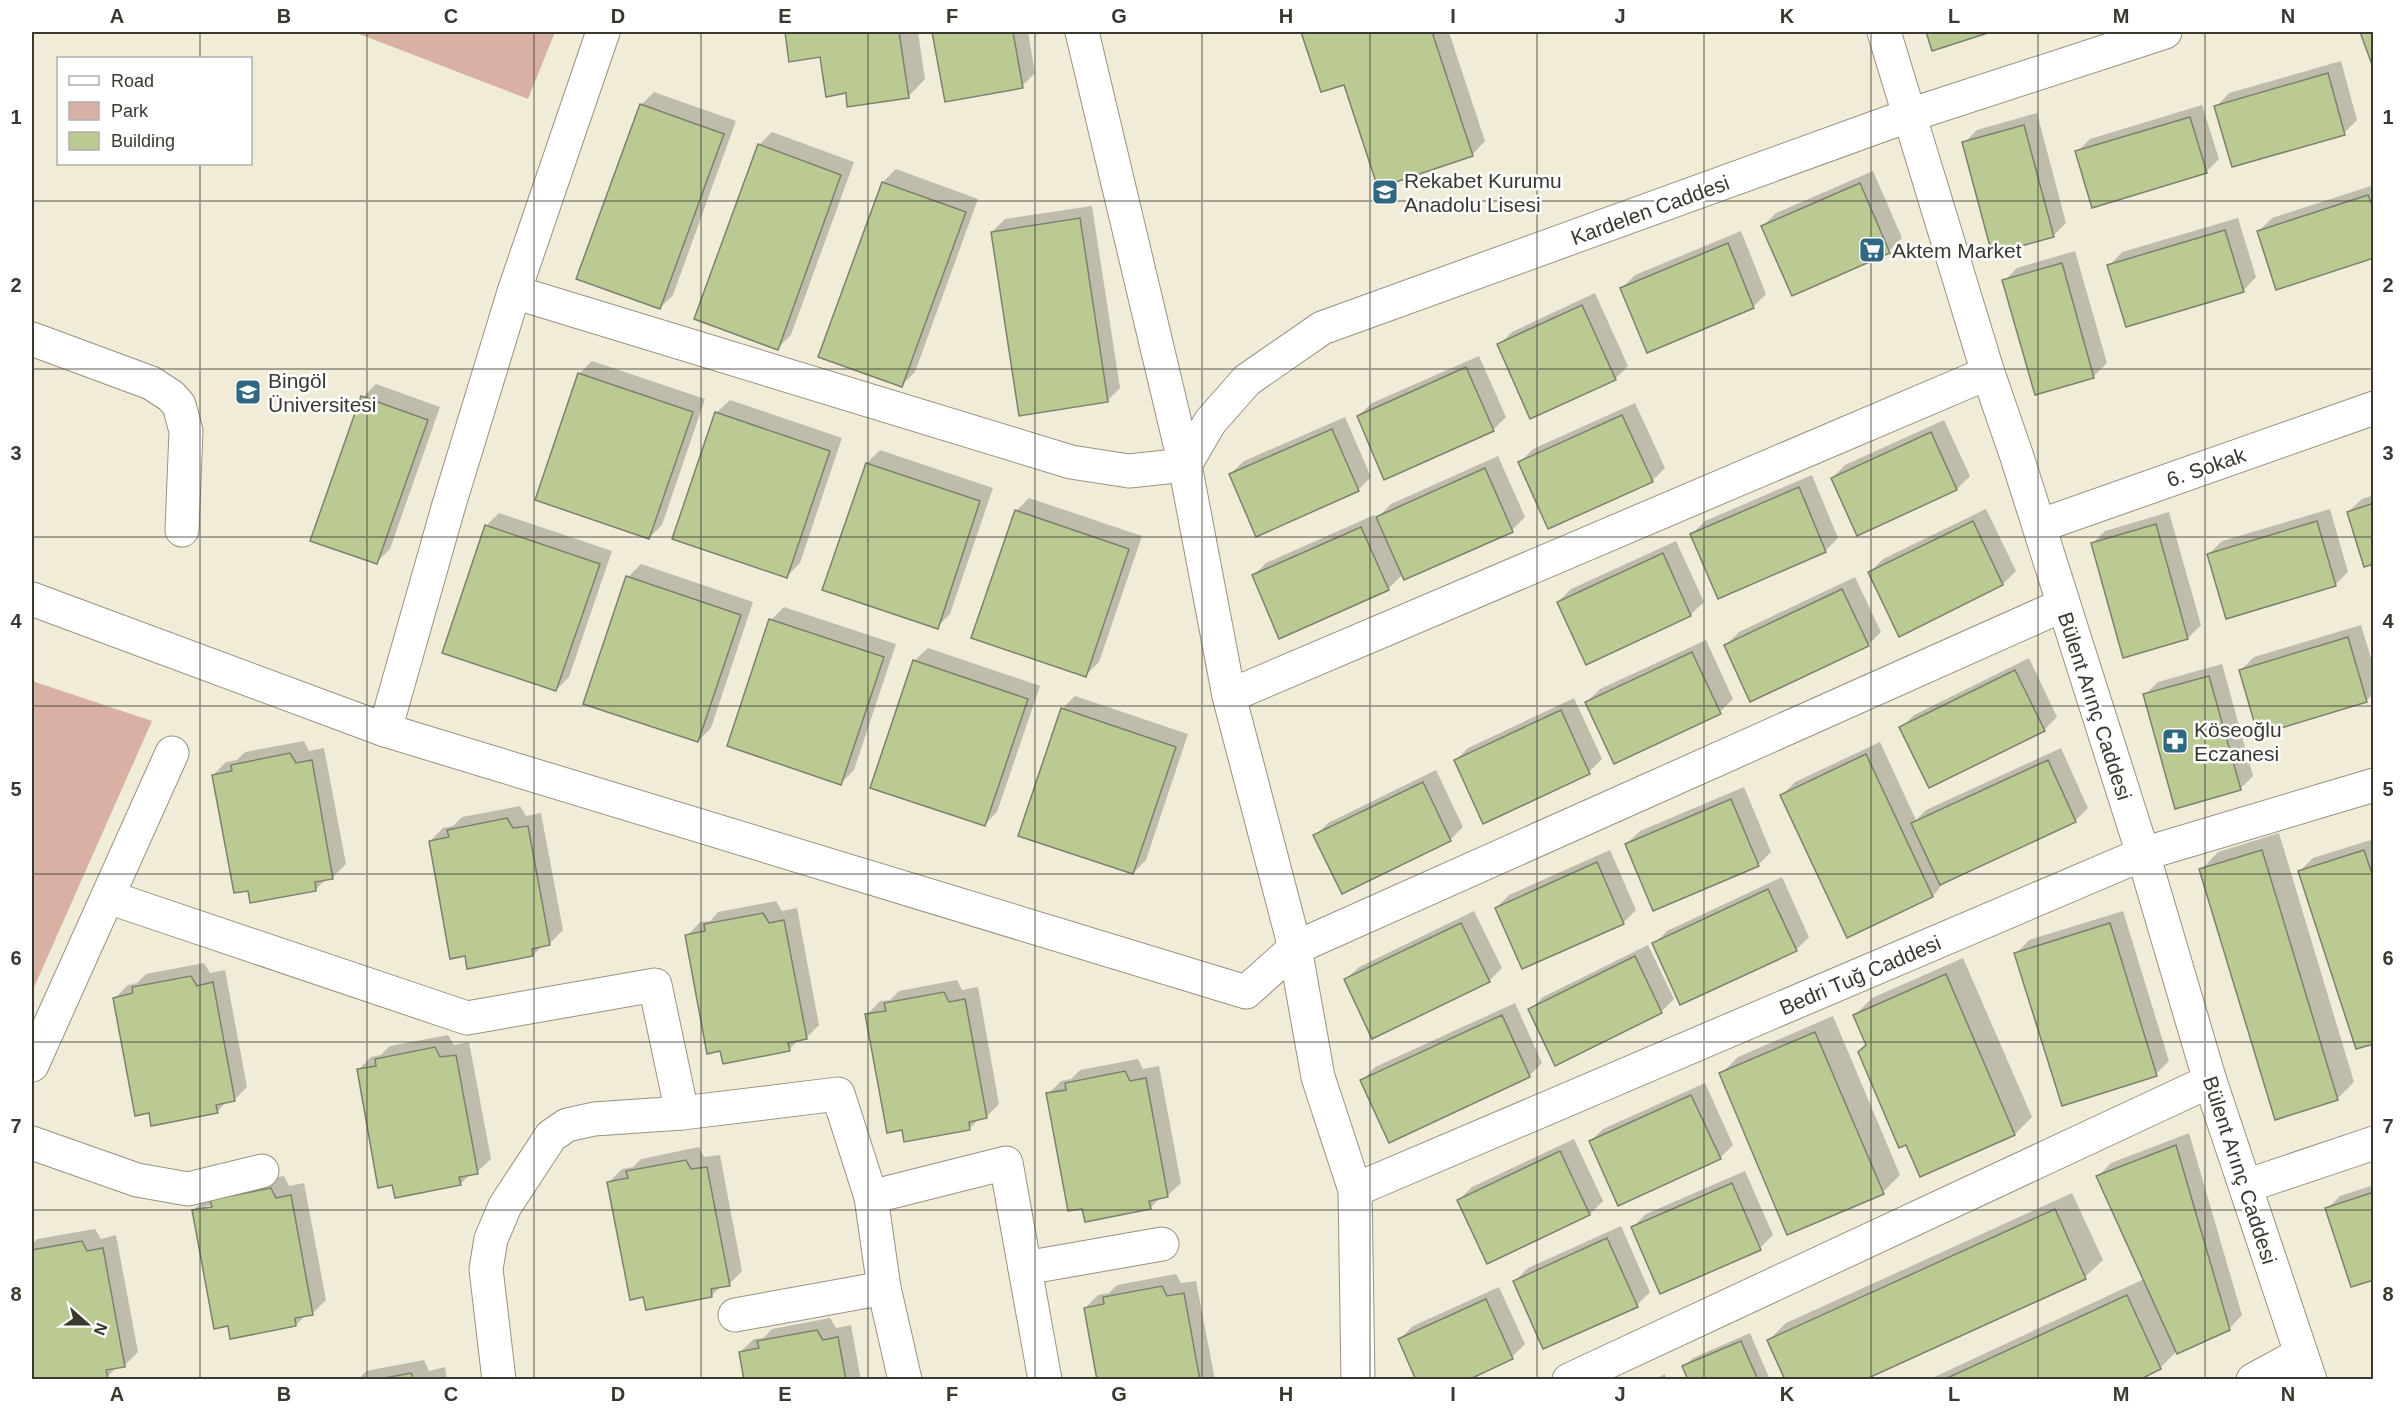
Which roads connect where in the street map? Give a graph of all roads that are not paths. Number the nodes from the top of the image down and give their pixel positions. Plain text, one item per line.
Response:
1 (603, 32) edge
2 (1082, 32) edge
3 (1884, 32) edge
4 (2165, 32) edge
5 (1910, 115) junction
6 (514, 292) junction
7 (32, 339) edge
8 (1988, 373) junction
9 (2373, 408) edge
10 (1185, 465) junction
11 (2039, 526) junction
12 (182, 530) dead end
13 (32, 599) edge
14 (2062, 605) junction
15 (1229, 696) junction
16 (385, 730) junction
17 (172, 753) dead end
18 (2373, 785) edge
19 (2143, 854) junction
20 (108, 897) junction
21 (1295, 948) junction
22 (32, 1065) edge
23 (2210, 1081) junction
24 (682, 1113) junction
25 (32, 1143) edge
26 (2373, 1143) edge
27 (262, 1171) dead end
28 (2246, 1186) junction
29 (1355, 1190) junction
30 (871, 1197) junction
31 (1162, 1244) dead end
32 (1025, 1268) junction
33 (884, 1288) junction
34 (735, 1315) dead end
35 (2305, 1367) edge
36 (1359, 1378) edge
37 (499, 1380) edge
38 (905, 1380) edge
39 (1045, 1380) edge
40 (1569, 1380) edge
41 (2253, 1380) edge

1 - 6 street
2 - 10 street
3 - 5 street, Bülent Arınç Caddesi
4 - 5 street, Kardelen Caddesi
5 - 8 street, Bülent Arınç Caddesi
5 - 10 street, Kardelen Caddesi
6 - 10 street
6 - 16 street
7 - 12 street
8 - 11 street, Bülent Arınç Caddesi
8 - 15 street
9 - 11 street, 6. Sokak
10 - 15 street
11 - 14 street, Bülent Arınç Caddesi
13 - 16 street
14 - 19 street, Bülent Arınç Caddesi
14 - 21 street
15 - 21 street
16 - 21 street
17 - 20 street
18 - 19 street, Bedri Tuğ Caddesi
19 - 23 street, Bülent Arınç Caddesi
19 - 29 street, Bedri Tuğ Caddesi
20 - 22 street
20 - 24 street
21 - 29 street
23 - 28 street, Bülent Arınç Caddesi
23 - 40 street
24 - 30 street
24 - 37 street
25 - 27 street
26 - 28 street
28 - 35 street, Bülent Arınç Caddesi
29 - 36 street
30 - 32 street
30 - 33 street
31 - 32 street
32 - 39 street
33 - 34 street
33 - 38 street
35 - 41 street

